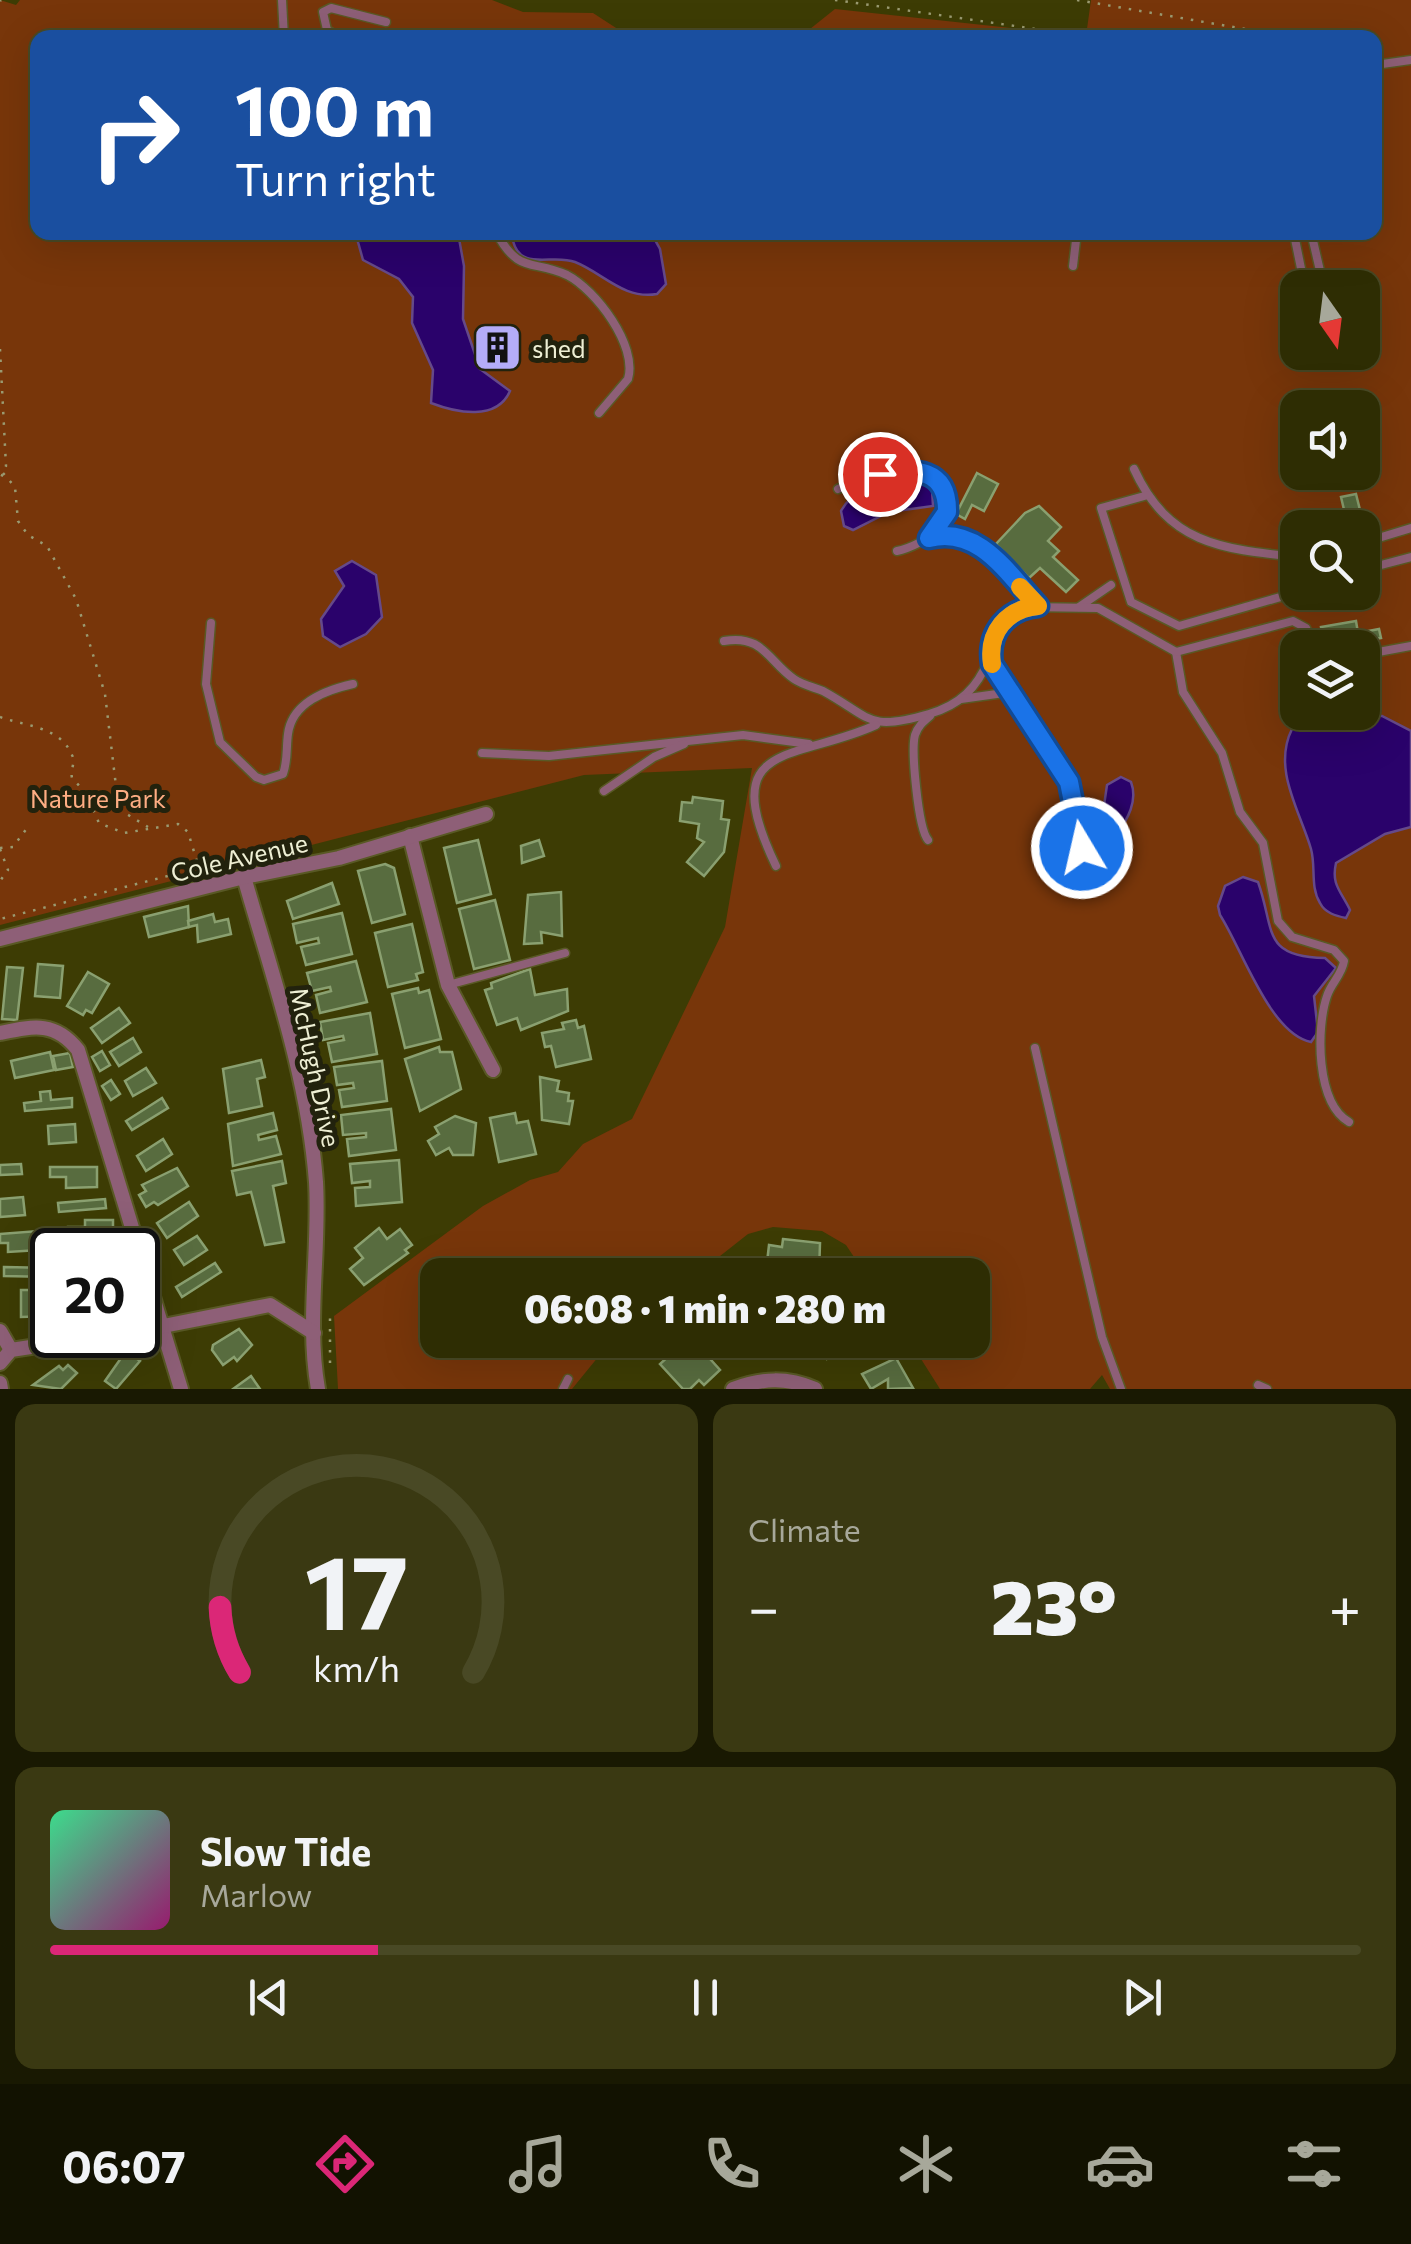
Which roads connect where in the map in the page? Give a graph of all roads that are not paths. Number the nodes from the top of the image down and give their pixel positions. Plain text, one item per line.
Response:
1 (282, 0) edge
2 (386, 22) dead end
3 (284, 30) edge
4 (327, 30) edge
5 (1411, 60) edge
6 (1382, 63) edge
7 (502, 240) edge
8 (1076, 240) edge
9 (1295, 240) edge
10 (1313, 240) edge
11 (1073, 266) dead end
12 (1301, 270) edge
13 (1320, 270) edge
14 (599, 413) dead end
15 (1134, 469) dead end
16 (838, 489) dead end
17 (1148, 496) junction
18 (1411, 528) edge
19 (1380, 537) edge
20 (929, 538) junction
21 (897, 551) dead end
22 (1280, 553) edge
23 (1411, 557) edge
24 (1380, 565) edge
25 (1111, 584) dead end
26 (1280, 597) edge
27 (1038, 606) junction
28 (1079, 607) junction
29 (210, 623) dead end
30 (1307, 630) edge
31 (724, 641) dead end
32 (1411, 646) edge
33 (1176, 652) junction
34 (1380, 652) edge
35 (990, 654) junction
36 (353, 684) dead end
37 (1011, 692) junction
38 (961, 699) junction
39 (933, 713) junction
40 (880, 723) junction
41 (693, 741) junction
42 (809, 744) junction
43 (482, 753) dead end
44 (604, 791) dead end
45 (486, 814) dead end
46 (410, 836) junction
47 (928, 840) dead end
48 (776, 866) dead end
49 (1084, 869) dead end
50 (244, 877) junction
51 (0, 940) edge
52 (565, 953) dead end
53 (448, 985) junction
54 (0, 1034) edge
55 (1034, 1048) dead end
56 (494, 1070) dead end
57 (1349, 1122) dead end
58 (164, 1326) junction
59 (160, 1327) edge
60 (0, 1332) edge
61 (314, 1333) junction
62 (30, 1347) edge
63 (11, 1350) junction
64 (0, 1362) edge
65 (568, 1378) dead end
66 (181, 1389) edge
67 (318, 1389) edge
68 (564, 1389) edge
69 (733, 1389) edge
70 (815, 1389) edge
71 (1121, 1389) edge

1 - 3 lane
2 - 4 lane
5 - 6 lane
7 - 14 lane
8 - 11 lane
9 - 12 lane
10 - 13 lane
15 - 17 lane
16 - 20 lane
17 - 22 lane
17 - 26 lane
18 - 19 lane
20 - 21 lane
20 - 27 lane
23 - 24 lane
25 - 28 lane
27 - 28 lane
27 - 35 lane
28 - 33 lane
29 - 36 lane
30 - 33 lane
31 - 40 lane
32 - 34 lane
33 - 57 lane
35 - 37 lane
35 - 38 lane
37 - 38 lane
37 - 49 lane
38 - 39 lane
39 - 40 lane
39 - 47 lane
40 - 42 lane
41 - 42 lane
41 - 43 lane
41 - 44 lane
42 - 48 lane
45 - 46 street, Cole Avenue
46 - 50 street, Cole Avenue
46 - 53 street
50 - 51 street, Cole Avenue
50 - 61 street, McHugh Drive
52 - 53 lane
53 - 56 street
54 - 58 street
55 - 71 lane
58 - 59 street
58 - 61 street
58 - 66 street
60 - 63 street
61 - 67 street, McHugh Drive
62 - 63 street
63 - 64 street
65 - 68 lane
69 - 70 street

